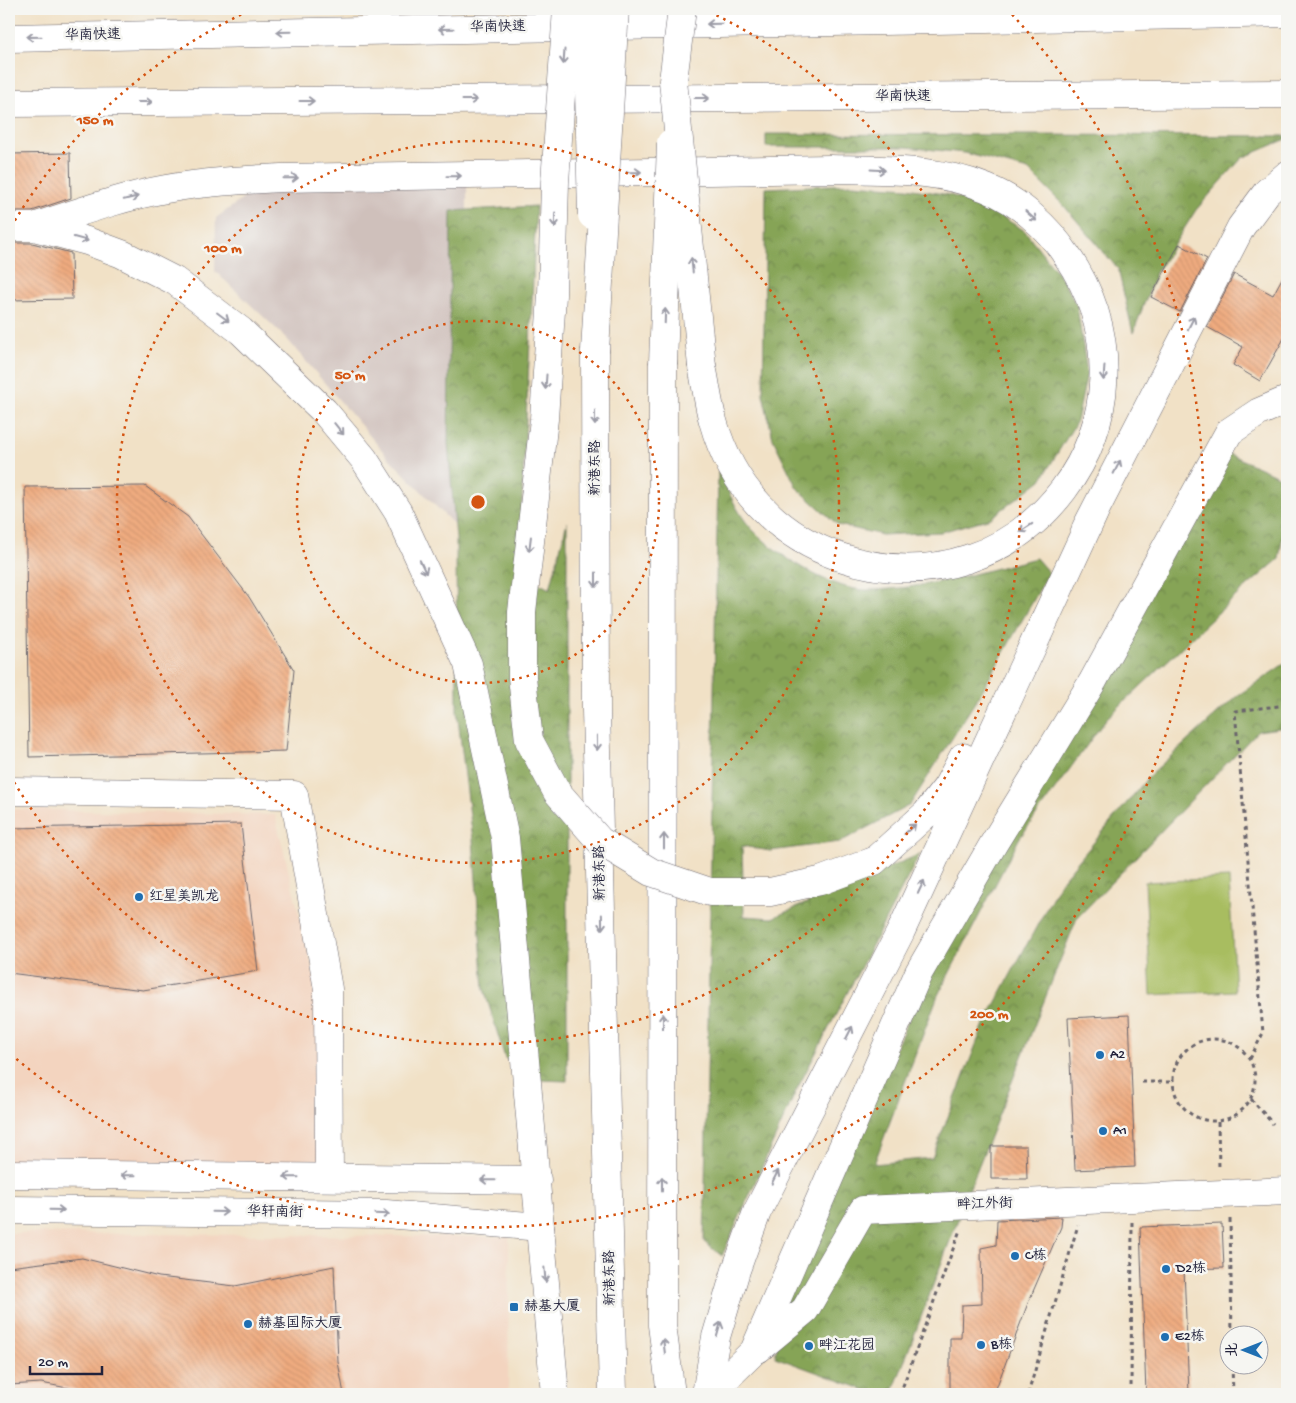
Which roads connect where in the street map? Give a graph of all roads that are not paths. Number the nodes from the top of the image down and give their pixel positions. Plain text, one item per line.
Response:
1 (567, 9) edge
2 (588, 9) edge
3 (615, 9) edge
4 (674, 9) edge
5 (682, 9) edge
6 (1287, 13) edge
7 (9, 38) edge
8 (673, 81) junction
9 (1287, 94) edge
10 (9, 103) edge
11 (1287, 175) edge
12 (21, 227) edge
13 (595, 351) junction
14 (1287, 400) edge
15 (1094, 511) junction
16 (9, 791) edge
17 (9, 1174) edge
18 (329, 1178) junction
19 (537, 1180) junction
20 (1287, 1191) edge
21 (9, 1210) edge
22 (540, 1227) junction
23 (754, 1351) junction
24 (555, 1394) edge
25 (613, 1394) edge
26 (671, 1394) edge
27 (708, 1394) edge

1 -> 15 main road, bridge
2 - 13 main road, bridge
3 - 13 main road, bridge
4 - 8 main road, bridge
5 - 8 main road, bridge
6 -> 7 main road, 华南快速
12 -> 8 main road, bridge
26 -> 8 main road, bridge
10 -> 9 main road, 华南快速
15 -> 11 main road
12 -> 19 main road
13 -> 25 main road, 新港东路
14 - 23 main road
27 -> 15 main road
16 - 18 main road
18 -> 17 main road
19 -> 18 main road
19 - 22 main road
20 - 23 main road, 畔江外街
21 -> 22 main road, 华轩南街
22 -> 24 main road
23 - 27 main road

